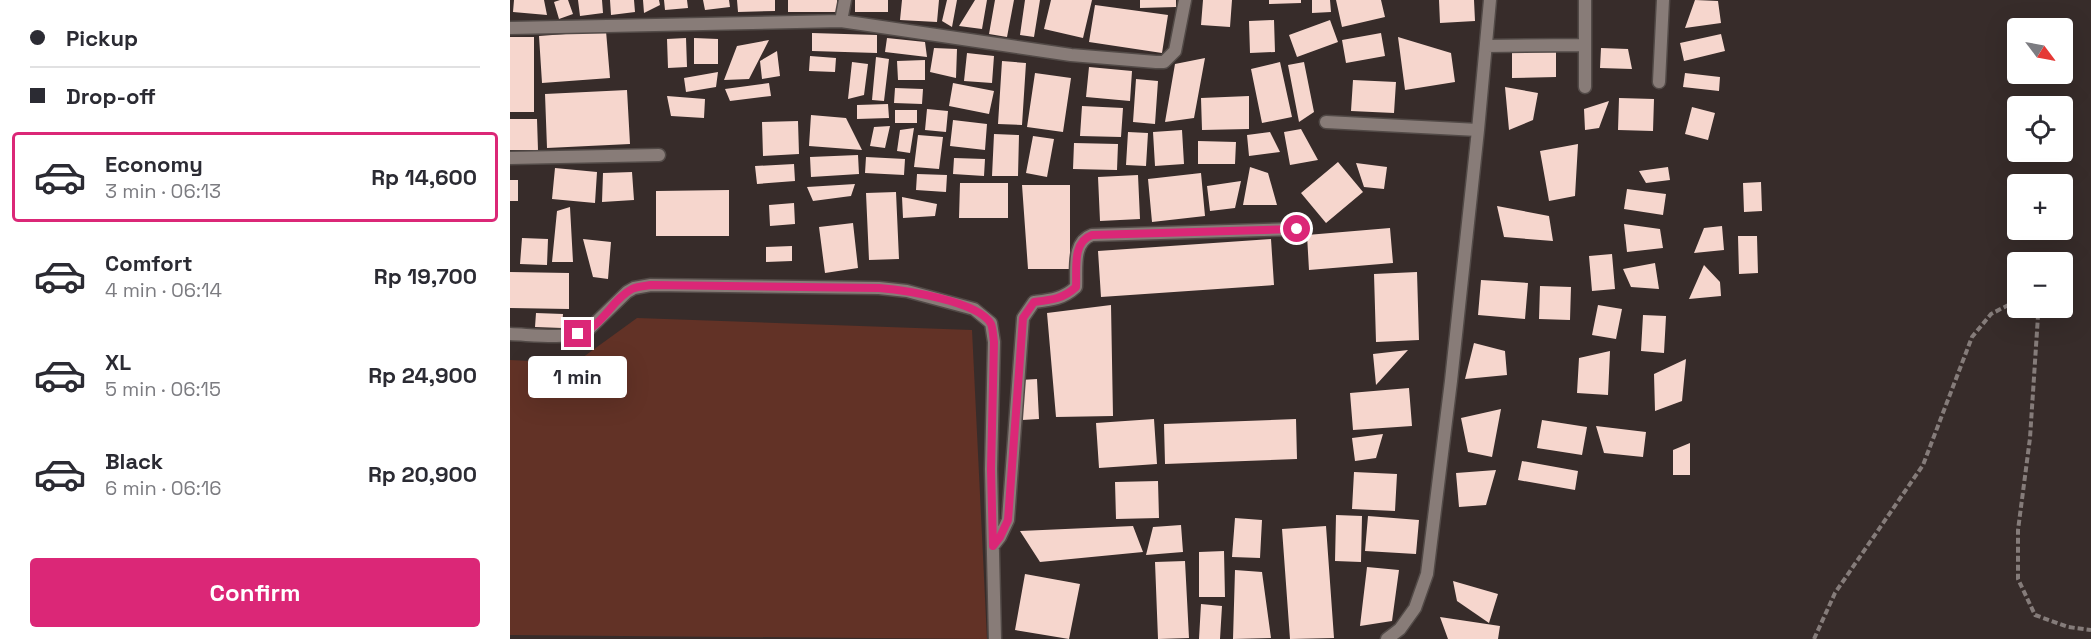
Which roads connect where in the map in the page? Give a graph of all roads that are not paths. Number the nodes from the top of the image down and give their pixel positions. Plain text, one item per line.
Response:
1 (845, 0) edge
2 (1185, 0) edge
3 (1490, 0) edge
4 (1585, 0) edge
5 (1663, 0) edge
6 (841, 21) junction
7 (510, 28) edge
8 (1584, 45) junction
9 (1486, 46) junction
10 (1659, 82) dead end
11 (1585, 87) dead end
12 (1326, 122) dead end
13 (1479, 129) junction
14 (659, 155) dead end
15 (510, 158) edge
16 (1297, 229) dead end
17 (510, 334) edge
18 (993, 546) junction
19 (1390, 637) edge
20 (995, 639) edge
21 (1407, 639) edge

1 - 6 street
2 - 6 street
3 - 9 street
4 - 8 street
5 - 10 street
6 - 7 street
8 - 9 street
8 - 11 street
9 - 13 street
12 - 13 street
13 - 19 street
14 - 15 street
16 - 18 street
17 - 18 street
18 - 20 street
19 - 21 street

